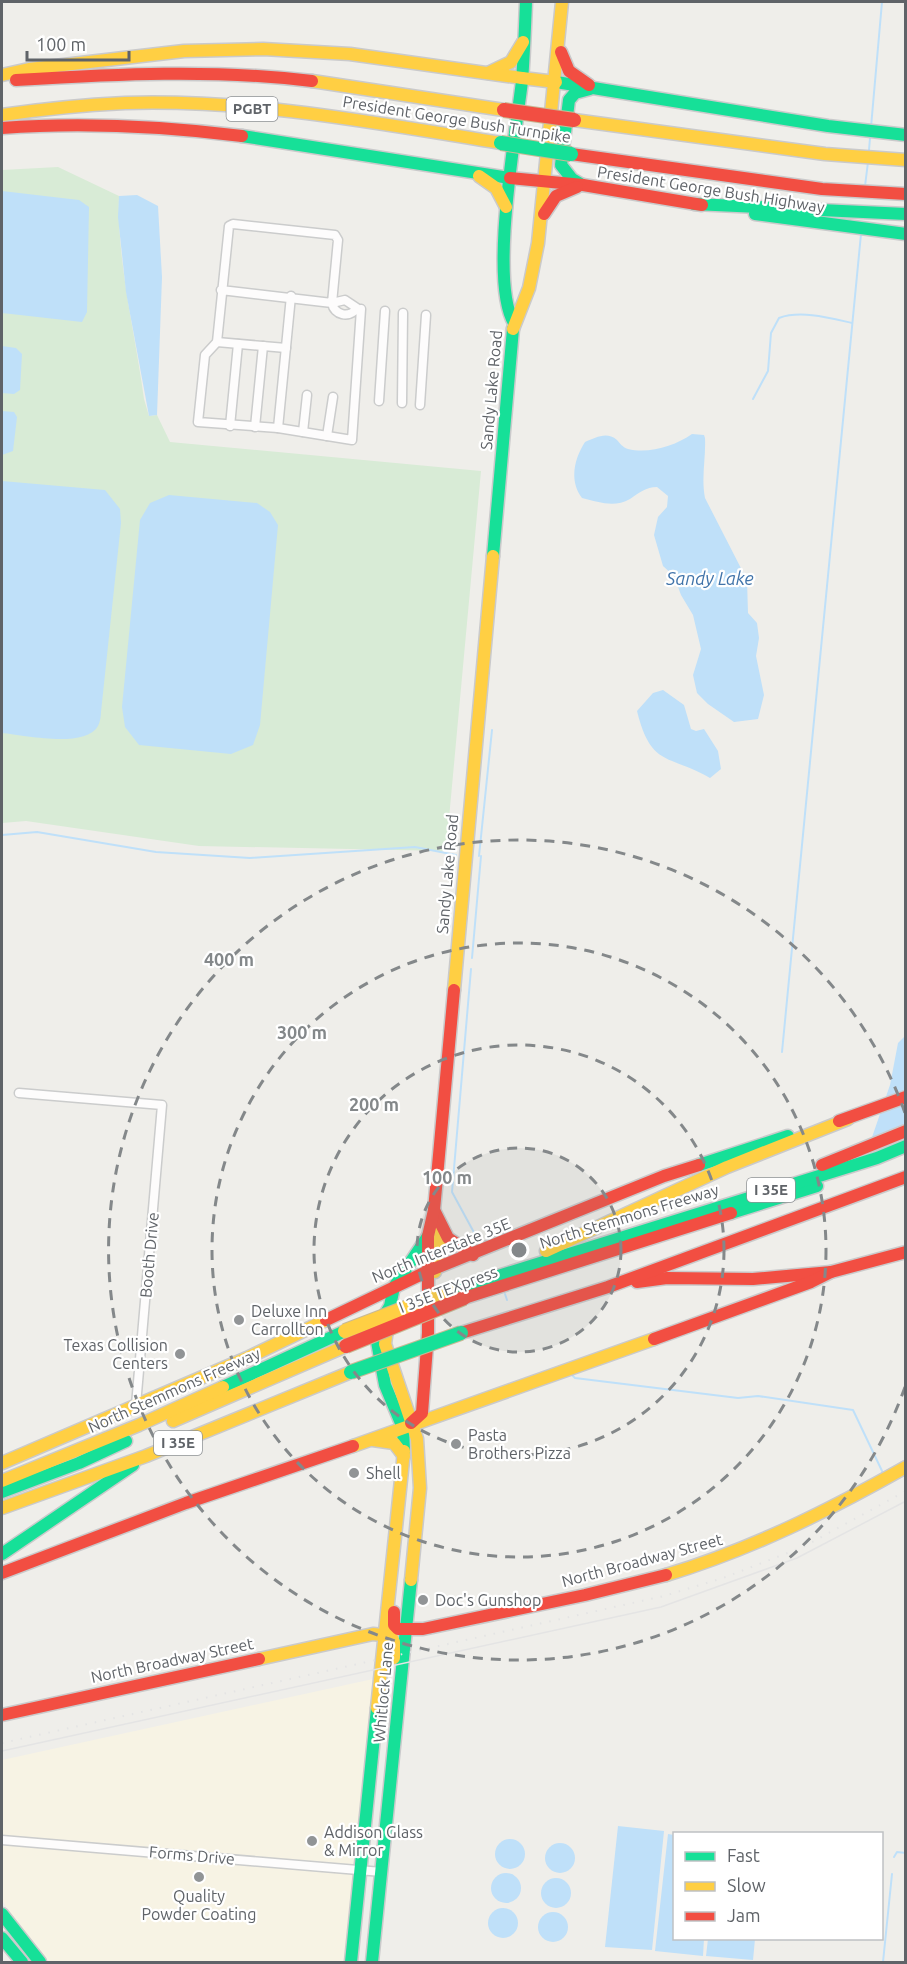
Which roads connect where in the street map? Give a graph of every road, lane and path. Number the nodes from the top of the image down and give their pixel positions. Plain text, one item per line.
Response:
1 (526, 2) edge
2 (562, 2) edge
3 (526, 36) junction
4 (560, 51) junction
5 (488, 73) junction
6 (2, 75) edge
7 (522, 78) junction
8 (2, 80) edge
9 (556, 82) junction
10 (593, 88) junction
11 (2, 116) edge
12 (2, 128) edge
13 (906, 135) edge
14 (906, 160) edge
15 (476, 174) junction
16 (510, 178) junction
17 (545, 181) junction
18 (584, 186) junction
19 (906, 194) edge
20 (506, 207) junction
21 (906, 214) edge
22 (819, 218) junction
23 (540, 223) junction
24 (906, 234) edge
25 (220, 290) junction
26 (291, 296) junction
27 (361, 309) dead end
28 (385, 311) dead end
29 (403, 313) dead end
30 (426, 315) dead end
31 (514, 323) junction
32 (217, 342) junction
33 (238, 344) junction
34 (263, 346) junction
35 (286, 348) junction
36 (307, 395) dead end
37 (333, 397) dead end
38 (379, 401) dead end
39 (402, 403) dead end
40 (420, 405) dead end
41 (230, 426) junction
42 (255, 427) junction
43 (278, 429) junction
44 (303, 432) junction
45 (327, 436) junction
46 (19, 1093) dead end
47 (906, 1097) edge
48 (848, 1119) junction
49 (906, 1131) edge
50 (906, 1146) edge
51 (906, 1156) edge
52 (906, 1177) edge
53 (752, 1195) junction
54 (434, 1210) junction
55 (441, 1229) junction
56 (428, 1236) junction
57 (906, 1252) edge
58 (473, 1255) junction
59 (831, 1272) junction
60 (431, 1275) junction
61 (393, 1287) junction
62 (608, 1287) junction
63 (465, 1291) junction
64 (136, 1405) junction
65 (409, 1426) junction
66 (365, 1440) junction
67 (146, 1456) junction
68 (404, 1456) junction
69 (2, 1463) edge
70 (906, 1467) edge
71 (2, 1482) edge
72 (2, 1492) edge
73 (2, 1508) edge
74 (2, 1554) edge
75 (395, 1555) junction
76 (2, 1573) edge
77 (405, 1629) junction
78 (385, 1634) junction
79 (399, 1675) junction
80 (2, 1715) edge
81 (2, 1840) edge
82 (359, 1870) junction
83 (382, 1872) junction
84 (2, 1914) edge
85 (2, 1938) edge
86 (22, 1962) edge
87 (40, 1962) edge
88 (351, 1962) edge
89 (372, 1962) edge

1 - 3 main road, Sandy Lake Road
2 - 4 main road, Sandy Lake Road
3 - 5 main road
3 - 7 main road, Sandy Lake Road
4 - 9 main road, Sandy Lake Road
4 - 10 main road
5 - 6 main road
5 - 7 main road
7 - 9 main road
7 - 16 main road, Sandy Lake Road
8 - 14 main road, President George Bush Turnpike / PGBT, bridge
9 - 10 main road
9 - 17 main road, Sandy Lake Road
10 - 13 main road
10 - 18 main road
11 - 19 main road, President George Bush Turnpike / PGBT, bridge
12 - 15 main road, President George Bush Highway
15 - 16 main road, President George Bush Highway
15 - 20 main road
16 - 17 main road, President George Bush Highway
16 - 20 main road, Sandy Lake Road
17 - 18 main road, President George Bush Highway
17 - 23 main road, Sandy Lake Road
18 - 22 main road, President George Bush Highway
18 - 23 main road
20 - 31 main road, Sandy Lake Road
21 - 22 main road
22 - 24 main road, President George Bush Highway
23 - 31 main road, Sandy Lake Road
25 - 26 street
25 - 26 street
25 - 32 street
26 - 35 street
27 - 45 street
28 - 38 street
29 - 39 street
30 - 40 street
31 - 54 main road, Sandy Lake Road
32 - 33 street
32 - 41 street
33 - 34 street
33 - 41 street
34 - 35 street
34 - 42 street
35 - 43 street
36 - 44 street
37 - 45 street
41 - 42 street
42 - 43 street
43 - 44 street
44 - 45 street
46 - 64 street, Booth Drive
47 - 48 main road, North Interstate 35E
48 - 58 main road, North Interstate 35E
48 - 63 main road
49 - 53 main road
50 - 53 main road, North Stemmons Freeway / I 35E
51 - 63 main road, I 35E TEXpress
52 - 62 main road, I 35E
53 - 63 main road, North Stemmons Freeway / I 35E
54 - 55 main road
54 - 56 main road, Sandy Lake Road
55 - 58 main road
55 - 60 main road
56 - 60 main road, Sandy Lake Road
56 - 61 main road
57 - 59 main road
58 - 60 main road, North Interstate 35E
59 - 62 main road
59 - 65 main road
60 - 61 main road, North Interstate 35E
60 - 65 main road, Sandy Lake Road
61 - 64 main road, North Interstate 35E
61 - 65 main road
62 - 67 main road, I 35E, bridge
63 - 71 main road, North Stemmons Freeway / I 35E, bridge
63 - 72 main road, I 35E TEXpress, bridge
64 - 69 main road, North Interstate 35E
65 - 66 main road
65 - 68 main road, Whitlock Lane
65 - 77 main road, Whitlock Lane
66 - 68 main road
66 - 76 main road
67 - 73 main road, I 35E
67 - 74 main road
68 - 75 main road, Whitlock Lane
70 - 77 main road, North Broadway Street
75 - 77 main road
75 - 78 main road, Whitlock Lane
77 - 79 main road, Whitlock Lane
78 - 79 main road
78 - 80 main road, North Broadway Street
78 - 82 main road, Whitlock Lane
79 - 83 main road, Whitlock Lane
81 - 82 street, Forms Drive
82 - 83 street, Forms Drive
82 - 88 main road, Whitlock Lane
83 - 89 main road, Whitlock Lane
84 - 87 main road
85 - 86 main road

